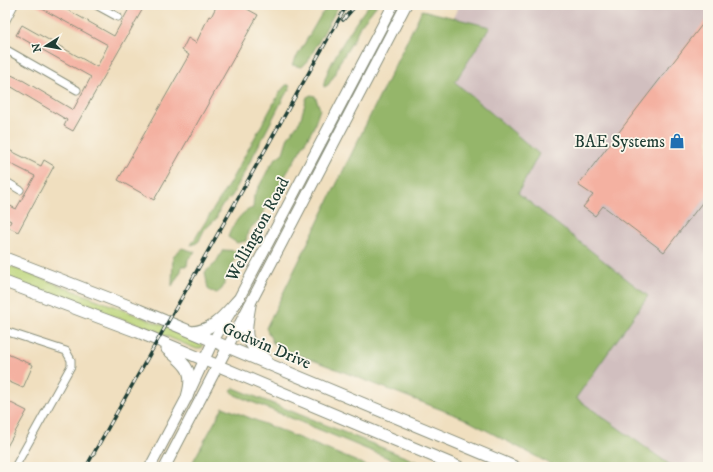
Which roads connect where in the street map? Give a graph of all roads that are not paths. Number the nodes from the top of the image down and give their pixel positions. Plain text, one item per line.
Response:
1 (14, 5) edge
2 (96, 5) edge
3 (393, 5) edge
4 (406, 5) edge
5 (118, 17) dead end
6 (5, 22) edge
7 (5, 49) edge
8 (77, 90) dead end
9 (5, 181) edge
10 (20, 190) dead end
11 (5, 258) edge
12 (5, 282) edge
13 (238, 300) junction
14 (250, 306) junction
15 (5, 331) edge
16 (191, 332) junction
17 (157, 341) junction
18 (213, 341) junction
19 (227, 346) junction
20 (204, 360) junction
21 (218, 366) junction
22 (273, 366) junction
23 (187, 397) junction
24 (15, 467) edge
25 (150, 467) edge
26 (165, 467) edge
27 (459, 467) edge
28 (515, 467) edge

1 - 6 street
2 - 5 street
3 - 13 main road, Wellington Road
4 - 14 main road, Wellington Road
7 - 8 street
9 - 10 street
11 - 16 main road, Godwin Drive
12 - 17 main road
13 - 16 main road
13 - 18 main road, Wellington Road
14 - 19 main road, Wellington Road
14 - 22 main road
15 - 24 street
16 - 18 main road, Godwin Drive
17 - 20 main road
17 - 23 main road
18 - 19 main road, Godwin Drive
18 - 20 main road, Wellington Road
19 - 21 main road, Wellington Road
19 - 22 main road, Godwin Drive
20 - 21 main road
20 - 23 main road, Wellington Road
21 - 26 main road, Wellington Road
21 - 27 main road
22 - 28 main road, Godwin Drive
23 - 25 main road, Wellington Road

